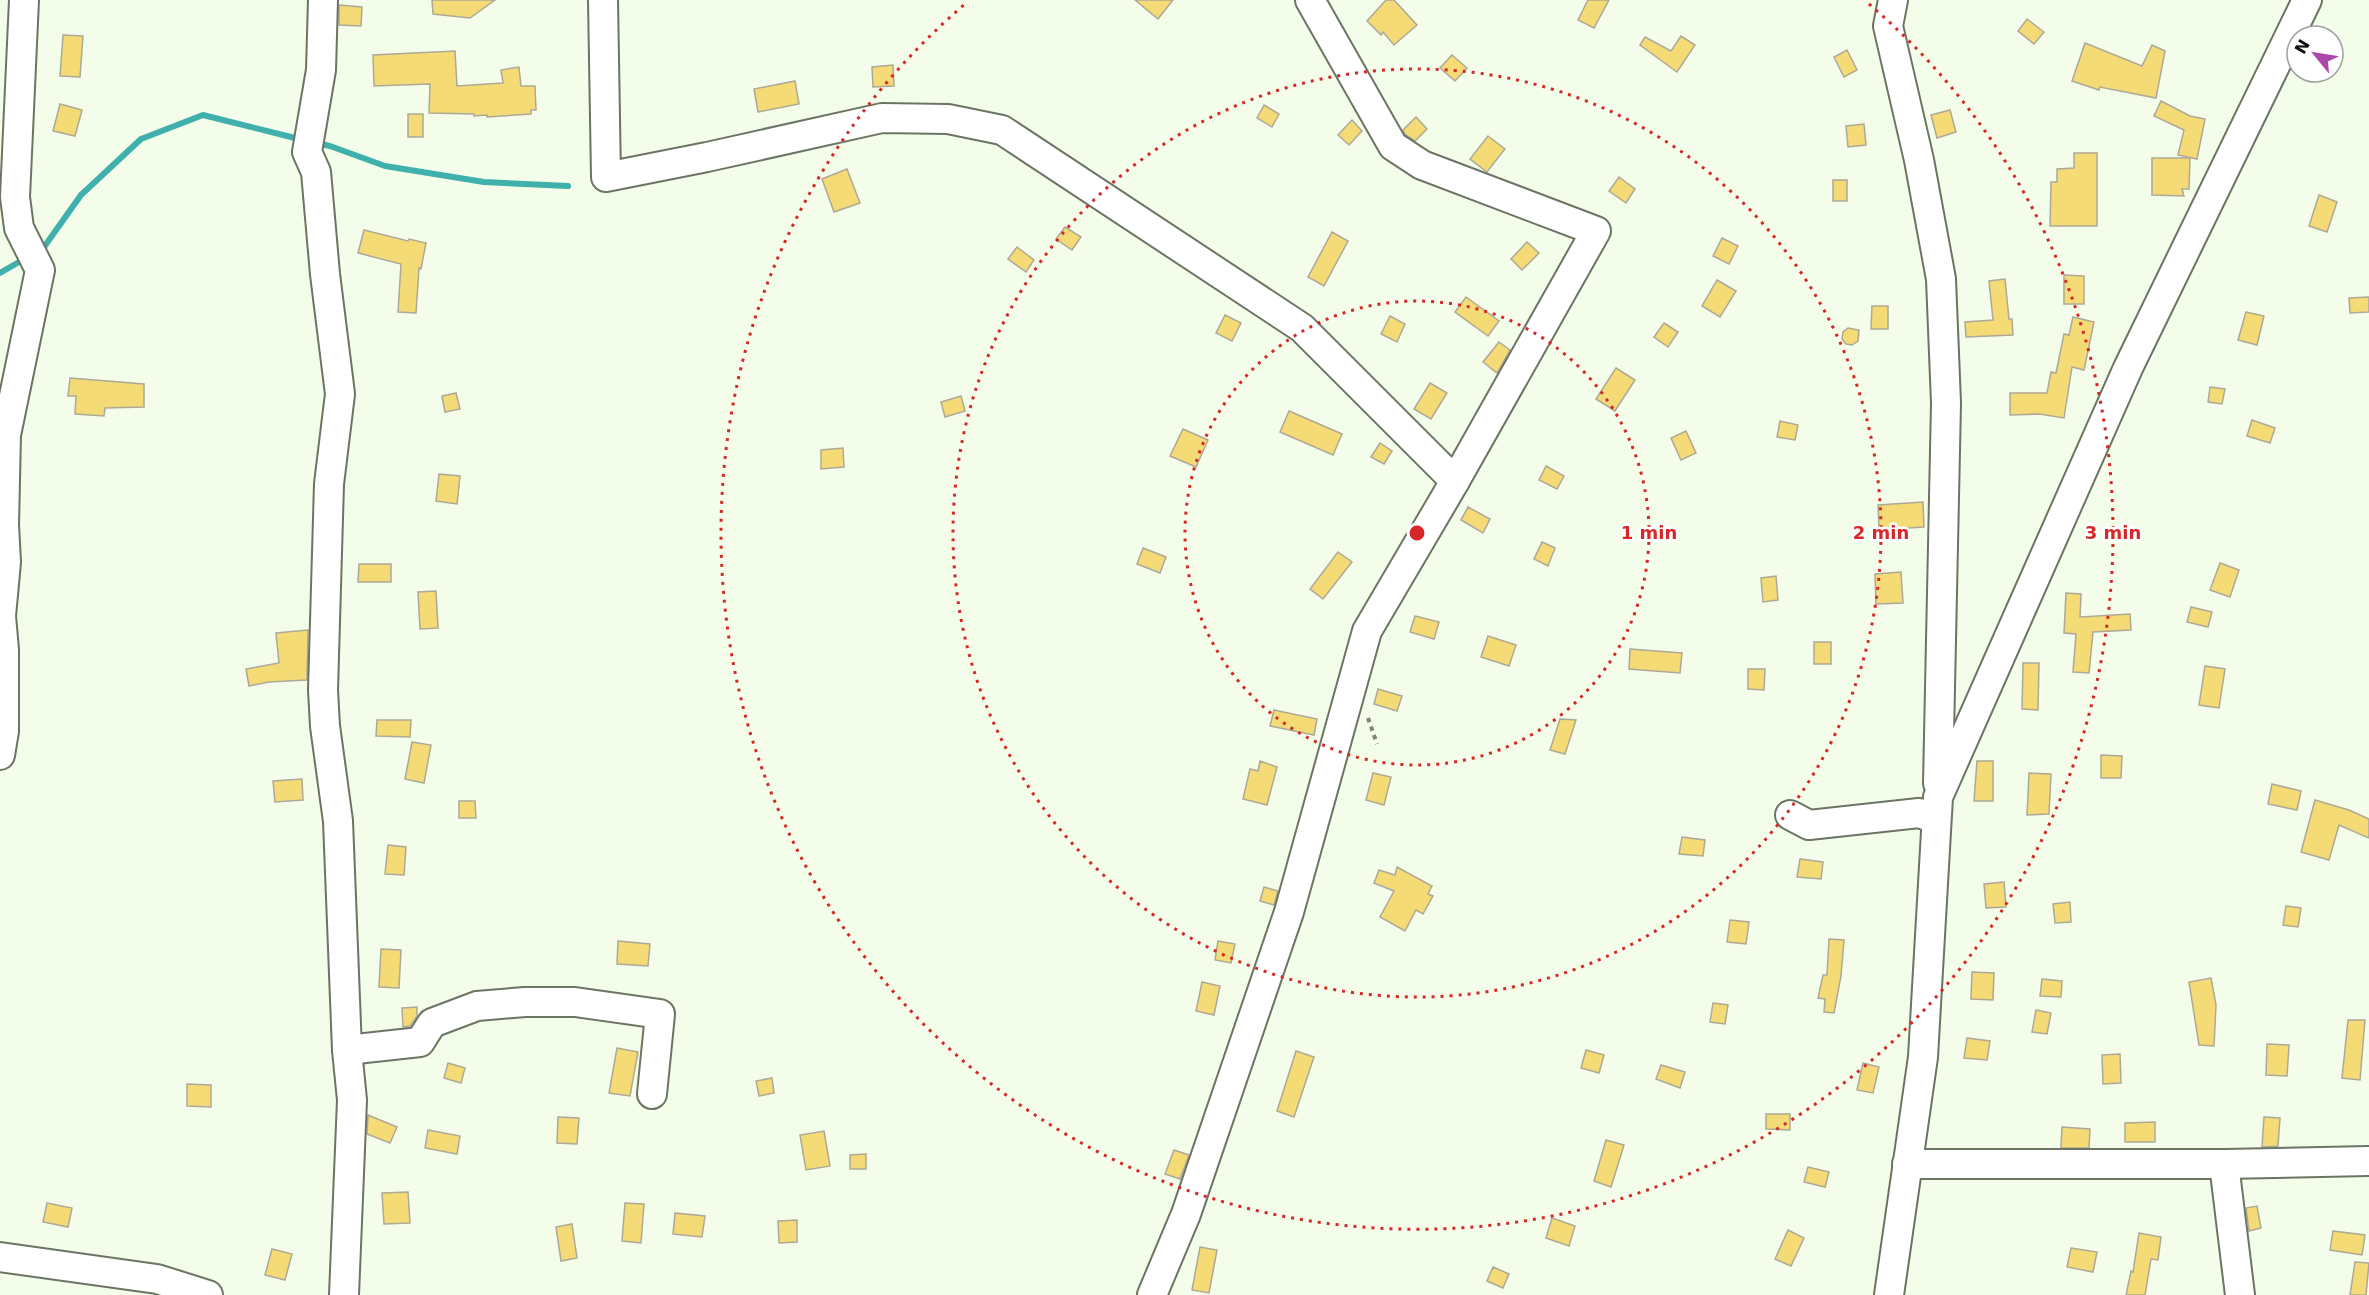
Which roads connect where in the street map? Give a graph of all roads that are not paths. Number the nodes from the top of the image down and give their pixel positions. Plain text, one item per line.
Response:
1 (24, 0) edge
2 (323, 0) edge
3 (603, 0) edge
4 (1310, 0) edge
5 (1893, 0) edge
6 (2307, 0) edge
7 (1455, 481) junction
8 (0, 755) edge
9 (1937, 808) junction
10 (1790, 815) dead end
11 (347, 1050) junction
12 (652, 1094) dead end
13 (2369, 1161) edge
14 (1907, 1164) junction
15 (2224, 1164) junction
16 (0, 1257) edge
17 (156, 1287) edge
18 (208, 1295) edge
19 (344, 1295) edge
20 (1152, 1295) edge
21 (1889, 1295) edge
22 (2240, 1295) edge

1 - 8 street
2 - 11 street
3 - 7 street
4 - 7 street
5 - 9 street
6 - 9 street
7 - 20 street
9 - 10 street
9 - 14 street
11 - 12 street
11 - 19 street
13 - 15 street
14 - 15 street
14 - 21 street
15 - 22 street
16 - 17 street
17 - 18 street

